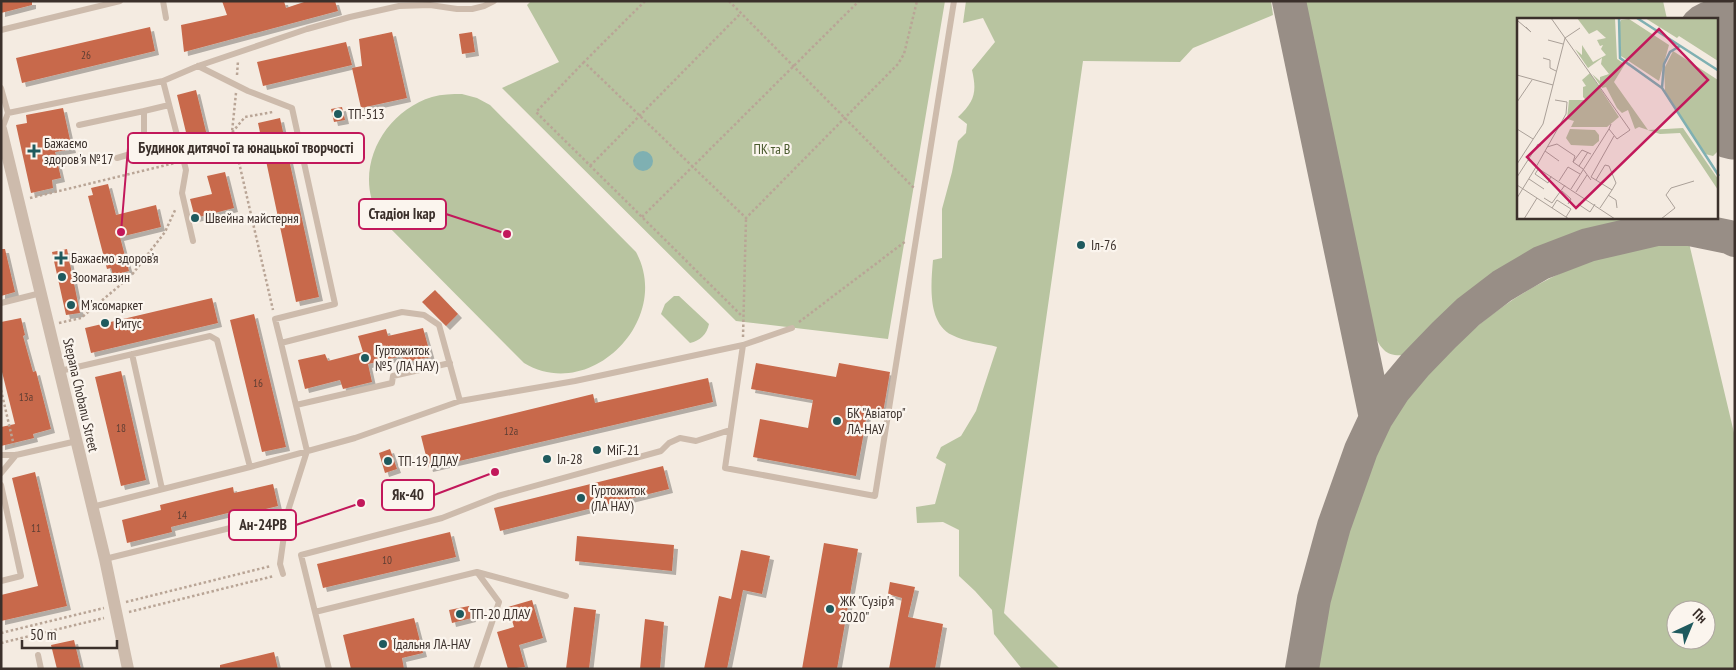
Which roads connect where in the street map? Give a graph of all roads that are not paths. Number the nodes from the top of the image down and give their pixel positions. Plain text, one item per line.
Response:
1 (120, 1) edge
2 (163, 1) edge
3 (494, 1) edge
4 (954, 1) edge
5 (166, 18) dead end
6 (1, 30) edge
7 (198, 66) junction
8 (163, 82) junction
9 (1, 88) edge
10 (169, 105) junction
11 (144, 110) junction
12 (8, 113) junction
13 (79, 125) dead end
14 (2, 129) edge
15 (4, 154) edge
16 (117, 158) dead end
17 (193, 241) dead end
18 (41, 293) junction
19 (1, 303) edge
20 (792, 328) road end
21 (281, 343) junction
22 (743, 345) junction
23 (132, 354) junction
24 (450, 363) junction
25 (60, 371) junction
26 (460, 401) junction
27 (296, 405) junction
28 (730, 430) junction
29 (76, 441) junction
30 (308, 451) junction
31 (1, 455) edge
32 (16, 455) junction
33 (250, 467) junction
34 (1, 473) edge
35 (1, 485) edge
36 (162, 489) junction
37 (92, 507) junction
38 (287, 514) junction
39 (105, 559) junction
40 (477, 572) junction
41 (282, 574) road end
42 (1, 581) edge
43 (566, 596) dead end
44 (315, 612) junction
45 (38, 655) dead end
46 (41, 669) edge
47 (128, 669) edge
48 (329, 669) edge
49 (476, 669) edge

1 - 6 lane
2 - 5 lane
3 - 7 lane
4 - 28 lane
7 - 8 lane
7 - 21 lane
8 - 10 lane
8 - 12 lane
9 - 12 lane
10 - 11 lane
10 - 17 lane
11 - 13 lane
11 - 16 lane
12 - 14 lane
14 - 15 street, Stepana Chobanu Street
15 - 18 street, Stepana Chobanu Street
18 - 19 lane
18 - 25 street, Stepana Chobanu Street
20 - 22 lane
21 - 24 lane
21 - 27 lane
22 - 26 lane
22 - 28 lane
23 - 25 lane
23 - 33 lane
23 - 36 lane
24 - 26 lane
24 - 27 lane
25 - 29 street, Stepana Chobanu Street
26 - 30 lane
27 - 30 lane
28 - 44 lane
29 - 32 lane
29 - 37 street, Stepana Chobanu Street
30 - 33 lane
30 - 38 lane
31 - 32 lane
32 - 34 lane
33 - 36 lane
35 - 42 lane
36 - 37 lane
37 - 39 street, Stepana Chobanu Street
38 - 39 lane
38 - 41 lane
39 - 47 street, Stepana Chobanu Street
40 - 43 lane
40 - 44 lane
40 - 49 lane
44 - 48 lane
45 - 46 lane

